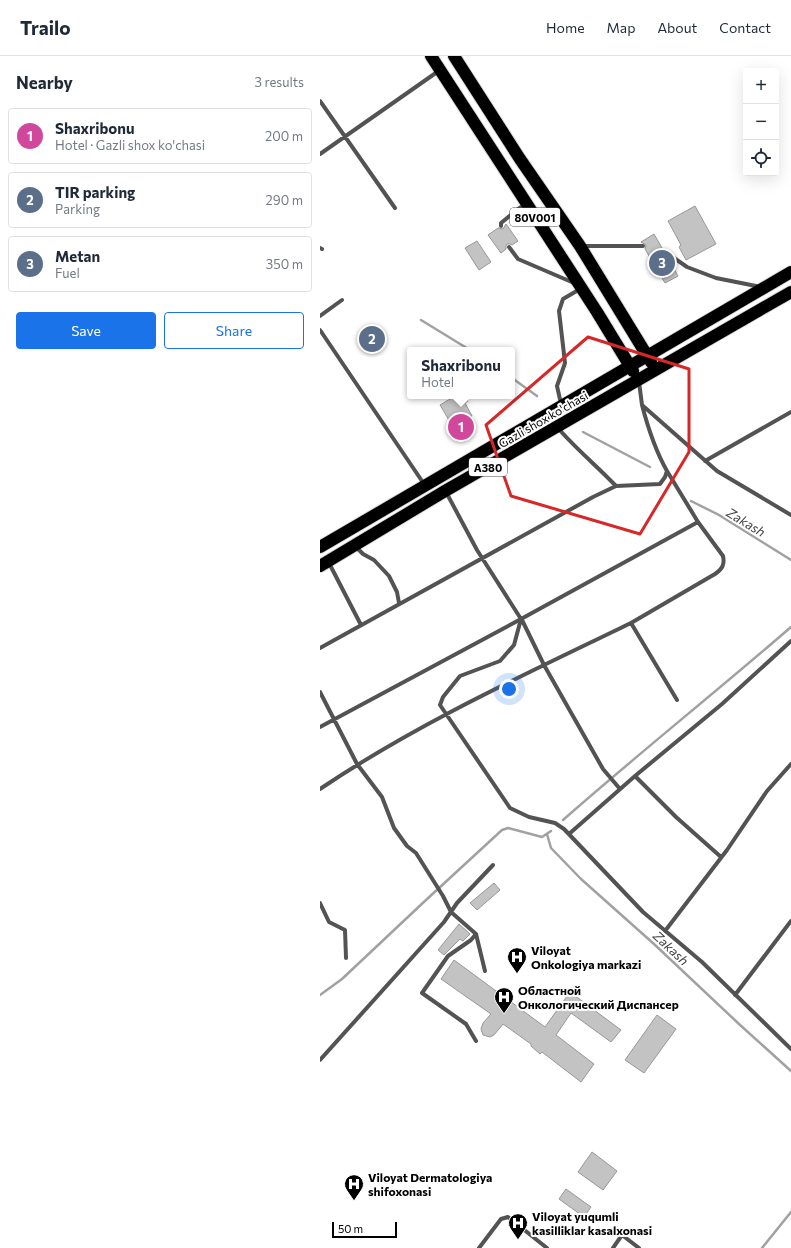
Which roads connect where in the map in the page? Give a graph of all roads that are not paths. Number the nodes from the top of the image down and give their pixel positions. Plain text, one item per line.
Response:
1 (431, 56) edge
2 (454, 56) edge
3 (440, 70) junction
4 (320, 101) edge
5 (345, 136) junction
6 (320, 154) edge
7 (520, 159) junction
8 (505, 170) junction
9 (527, 204) junction
10 (395, 208) dead end
11 (501, 226) dead end
12 (580, 246) junction
13 (643, 246) dead end
14 (509, 247) dead end
15 (664, 251) dead end
16 (791, 272) edge
17 (580, 287) junction
18 (763, 288) junction
19 (791, 292) edge
20 (342, 300) dead end
21 (320, 316) edge
22 (320, 330) edge
23 (648, 356) junction
24 (630, 366) junction
25 (656, 370) junction
26 (639, 380) junction
27 (561, 406) junction
28 (642, 406) junction
29 (791, 412) edge
30 (557, 427) junction
31 (705, 461) junction
32 (667, 471) junction
33 (425, 485) junction
34 (616, 486) junction
35 (445, 491) junction
36 (791, 516) edge
37 (698, 522) junction
38 (354, 546) junction
39 (320, 547) edge
40 (482, 559) junction
41 (324, 564) edge
42 (399, 603) junction
43 (521, 619) junction
44 (632, 623) junction
45 (361, 625) junction
46 (791, 641) edge
47 (320, 648) edge
48 (544, 665) junction
49 (320, 692) edge
50 (677, 700) dead end
51 (445, 714) junction
52 (334, 720) junction
53 (320, 727) edge
54 (357, 764) junction
55 (791, 764) edge
56 (635, 776) junction
57 (320, 789) edge
58 (620, 789) junction
59 (569, 834) junction
60 (721, 857) junction
61 (493, 865) dead end
62 (320, 903) edge
63 (451, 912) junction
64 (791, 921) edge
65 (665, 931) junction
66 (476, 934) junction
67 (346, 958) dead end
68 (485, 971) dead end
69 (735, 995) junction
70 (476, 1041) dead end
71 (791, 1048) edge
72 (320, 1059) edge
73 (479, 1248) edge
74 (547, 1248) edge
75 (613, 1248) edge
76 (639, 1248) edge

1 - 3 highway, 80V001
2 - 7 highway, 80V001
3 - 5 lane
3 - 8 highway, 80V001
4 - 5 lane
5 - 6 lane
5 - 10 lane
7 - 8 highway
7 - 12 highway, 80V001
8 - 9 highway, 80V001
9 - 11 lane
9 - 17 highway, 80V001
12 - 13 lane
12 - 23 highway, 80V001
14 - 17 lane
15 - 18 lane
16 - 18 highway, A380
17 - 24 highway, 80V001
17 - 27 lane
18 - 23 highway, A380
19 - 25 highway, A380
20 - 21 lane
22 - 33 lane
23 - 24 highway, A380
23 - 25 highway, 80V001
24 - 26 highway, 80V001
24 - 27 highway, Gazli shox ko'chasi / A380
25 - 26 highway, Gazli shox ko'chasi / A380
26 - 28 lane
26 - 30 highway, Gazli shox ko'chasi / A380
27 - 33 highway, Gazli shox ko'chasi / A380
28 - 31 lane
28 - 32 lane
29 - 31 lane
30 - 34 lane
30 - 35 highway, Gazli shox ko'chasi / A380
31 - 36 lane
32 - 34 lane
32 - 37 lane
33 - 39 highway, Gazli shox ko'chasi / A380
34 - 40 lane
35 - 38 highway, Gazli shox ko'chasi / A380
35 - 40 lane
37 - 43 lane
37 - 44 lane
38 - 41 highway, Gazli shox ko'chasi / A380
38 - 42 lane
40 - 42 lane
40 - 43 lane
41 - 45 lane
42 - 45 lane
43 - 48 lane
43 - 51 lane
43 - 52 lane
44 - 48 lane
44 - 50 lane
45 - 47 lane
46 - 56 lane
48 - 51 lane
48 - 58 lane
49 - 52 lane
51 - 54 lane
51 - 59 lane
52 - 53 lane
52 - 54 lane
54 - 57 lane
54 - 63 lane
55 - 60 lane
56 - 58 lane
56 - 60 lane
58 - 59 lane
59 - 65 lane
60 - 65 lane
61 - 63 lane
62 - 67 lane
63 - 66 lane
63 - 72 lane
64 - 69 lane
65 - 69 lane
66 - 68 lane
66 - 70 lane
69 - 71 lane
73 - 74 lane
75 - 76 lane

